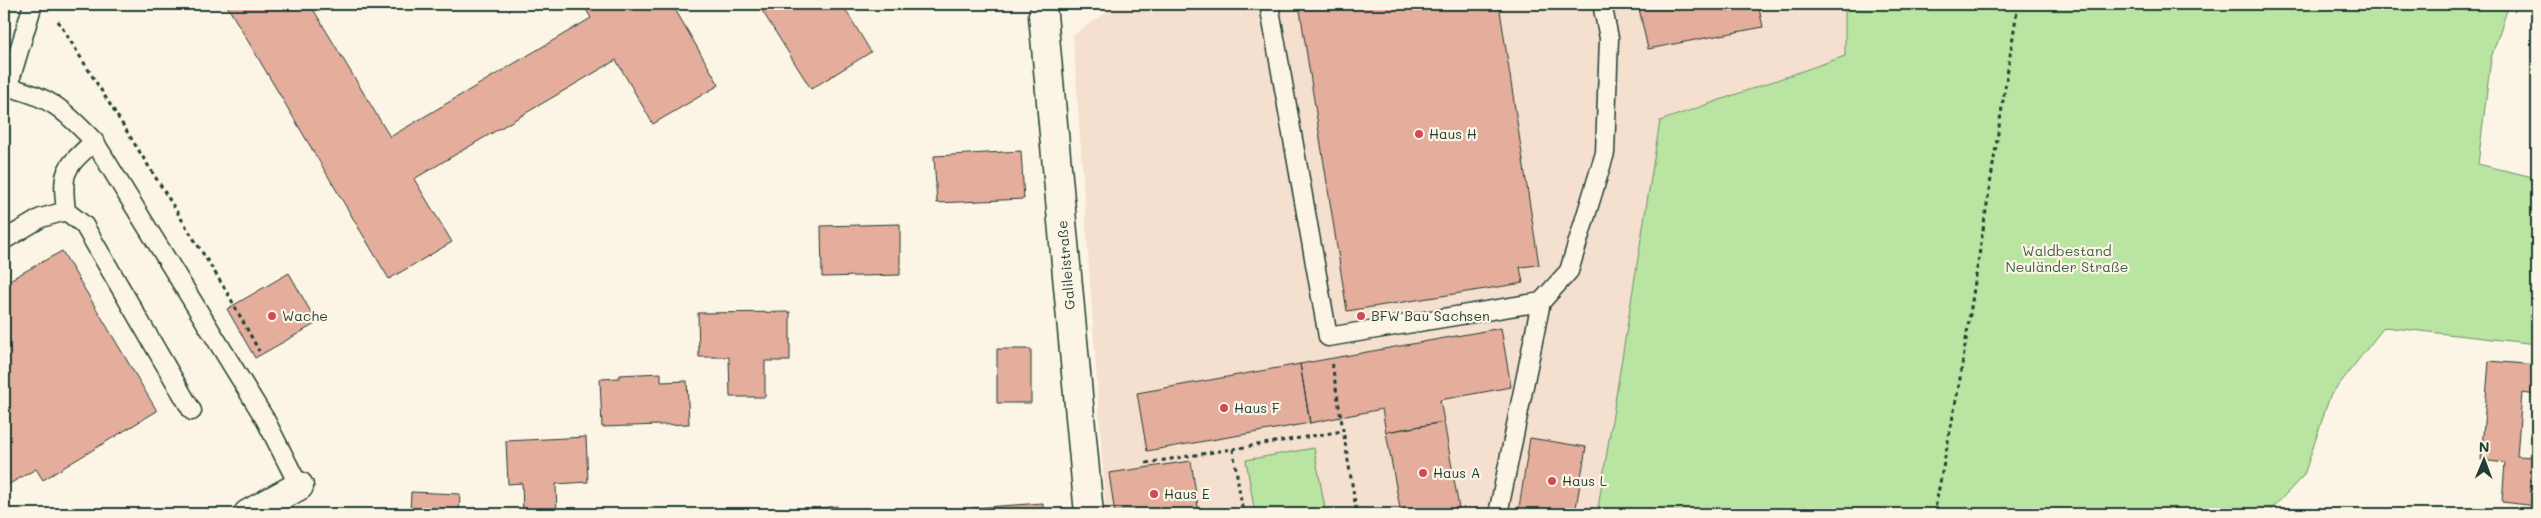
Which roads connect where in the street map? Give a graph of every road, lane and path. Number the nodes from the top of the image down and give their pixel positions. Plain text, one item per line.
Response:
1 (33, 4) edge
2 (1269, 4) edge
3 (1602, 4) edge
4 (2018, 4) edge
5 (1043, 15) dead end
6 (57, 20) dead end
7 (6, 86) edge
8 (94, 141) junction
9 (66, 211) junction
10 (4, 240) edge
11 (1541, 302) junction
12 (1328, 337) junction
13 (261, 355) dead end
14 (192, 411) dead end
15 (1343, 431) junction
16 (1233, 449) junction
17 (1146, 463) dead end
18 (299, 486) joint
19 (248, 514) edge
20 (1089, 514) edge
21 (1243, 514) edge
22 (1357, 514) edge
23 (1498, 514) edge
24 (1934, 514) edge

1 - 7 lane
2 - 12 lane
3 - 11 lane
4 - 24 path
5 - 20 street, Galileistraße
6 - 13 path
7 - 8 lane
8 - 9 lane
8 - 18 lane
9 - 10 lane
9 - 14 lane
11 - 12 lane
11 - 23 lane
12 - 15 path
15 - 16 path
15 - 22 path
16 - 17 path
16 - 21 path
18 - 19 street

